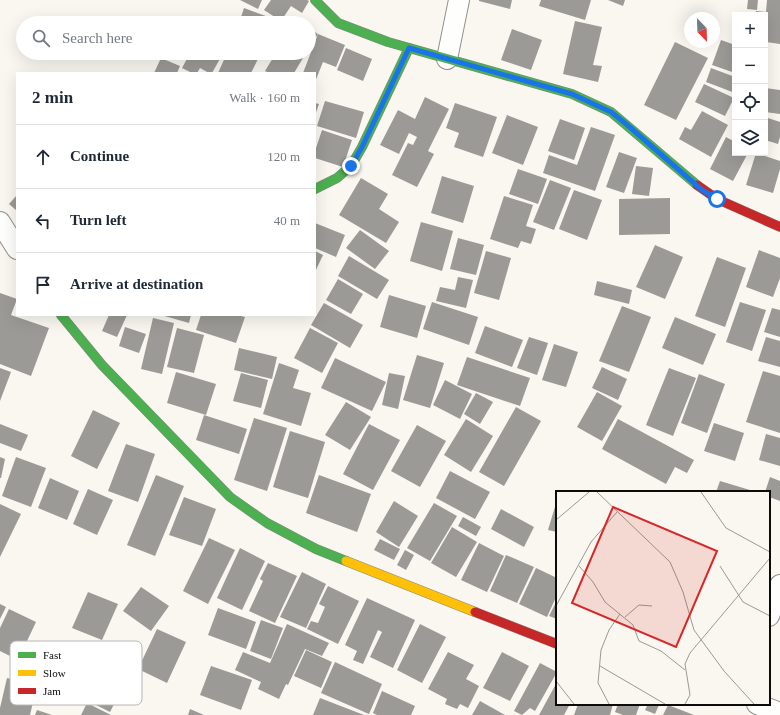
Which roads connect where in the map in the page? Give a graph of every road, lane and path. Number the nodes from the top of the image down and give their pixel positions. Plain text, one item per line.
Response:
1 (315, 0) edge
2 (458, 0) edge
3 (409, 48) junction
4 (447, 59) junction
5 (316, 188) edge
6 (0, 222) edge
7 (780, 227) edge
8 (16, 247) edge
9 (62, 316) edge
10 (780, 585) edge
11 (770, 613) edge
12 (556, 644) edge
13 (760, 705) edge
14 (780, 713) edge

1 - 3 street
2 - 4 street
3 - 4 street
3 - 5 street
4 - 7 street
6 - 8 street
9 - 12 street
10 - 11 street
13 - 14 street

